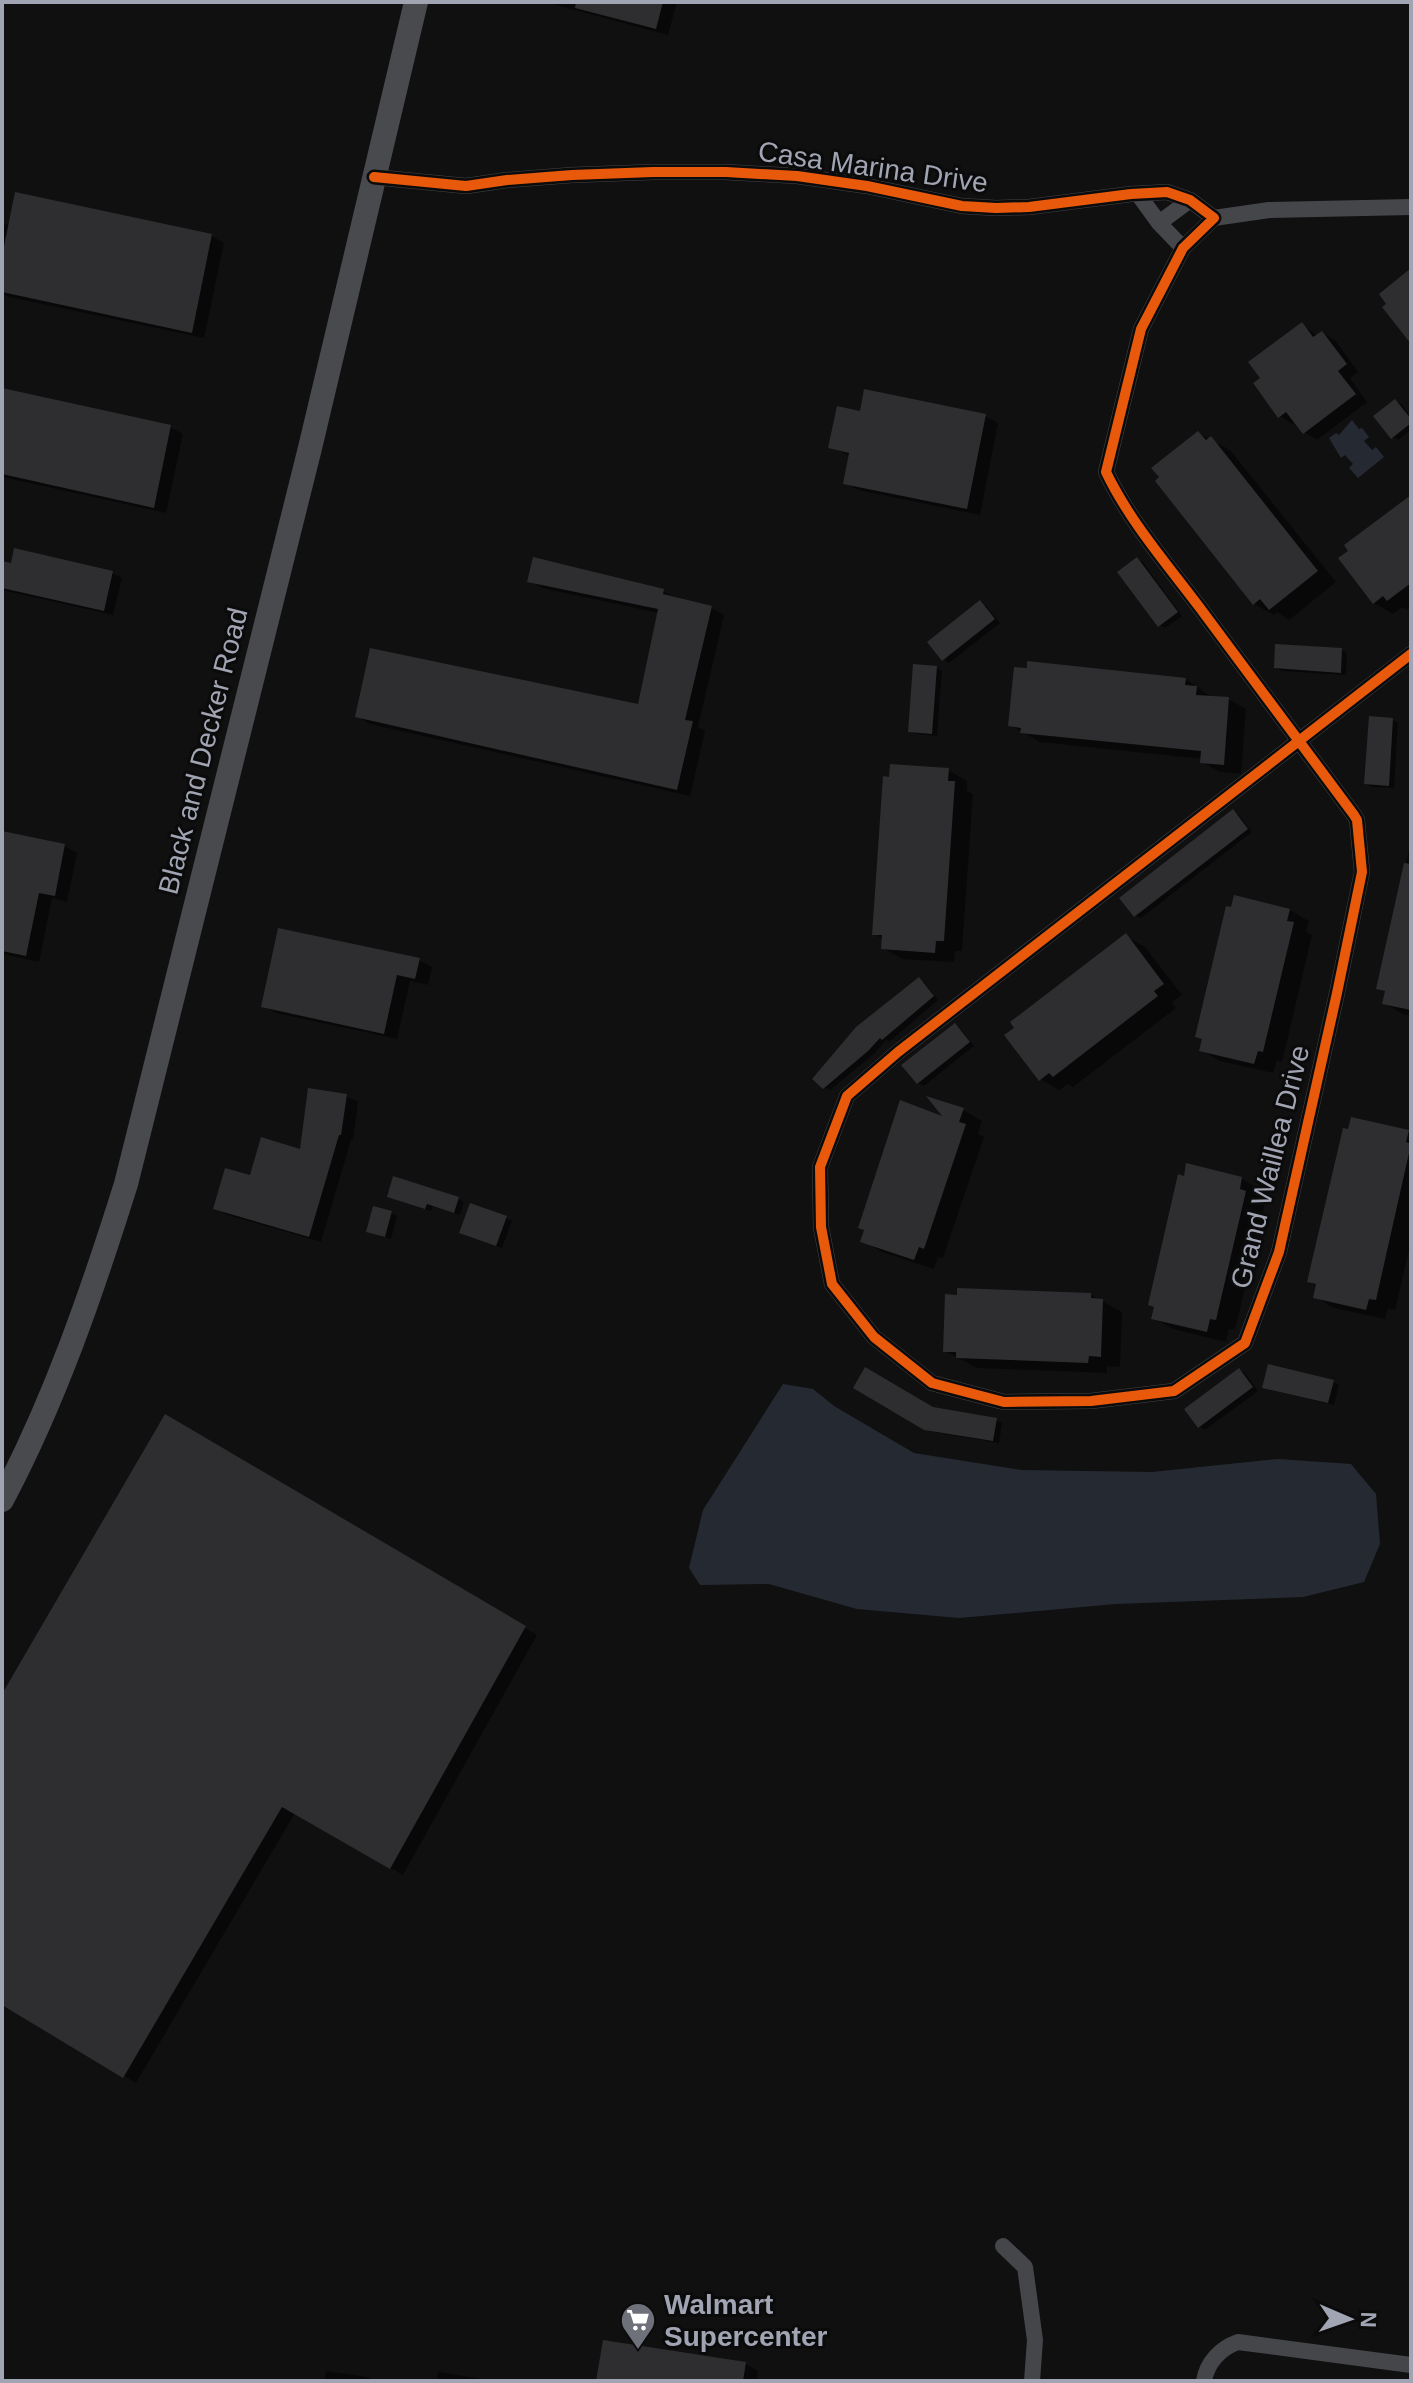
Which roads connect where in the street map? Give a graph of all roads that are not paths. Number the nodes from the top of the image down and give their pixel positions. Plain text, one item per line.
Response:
1 (416, 2) edge
2 (374, 177) junction
3 (1138, 194) junction
4 (1190, 200) junction
5 (1411, 207) edge
6 (1214, 218) junction
7 (1159, 223) junction
8 (1183, 248) junction
9 (1411, 654) edge
10 (1299, 741) junction
11 (2, 1500) edge
12 (1003, 2246) dead end
13 (1411, 2365) edge
14 (1032, 2381) edge
15 (1204, 2381) edge

1 - 2 main road, Black and Decker Road
2 - 3 street, Casa Marina Drive
2 - 11 main road, Black and Decker Road
3 - 4 street, Casa Marina Drive
3 - 7 street
4 - 6 street, Casa Marina Drive
4 - 7 street
5 - 6 street
6 - 8 street, Grand Waillea Drive
7 - 8 street
8 - 10 street, Grand Waillea Drive
9 - 10 street, Grand Waillea Drive
10 - 10 street, Grand Waillea Drive
12 - 14 street
13 - 15 street

